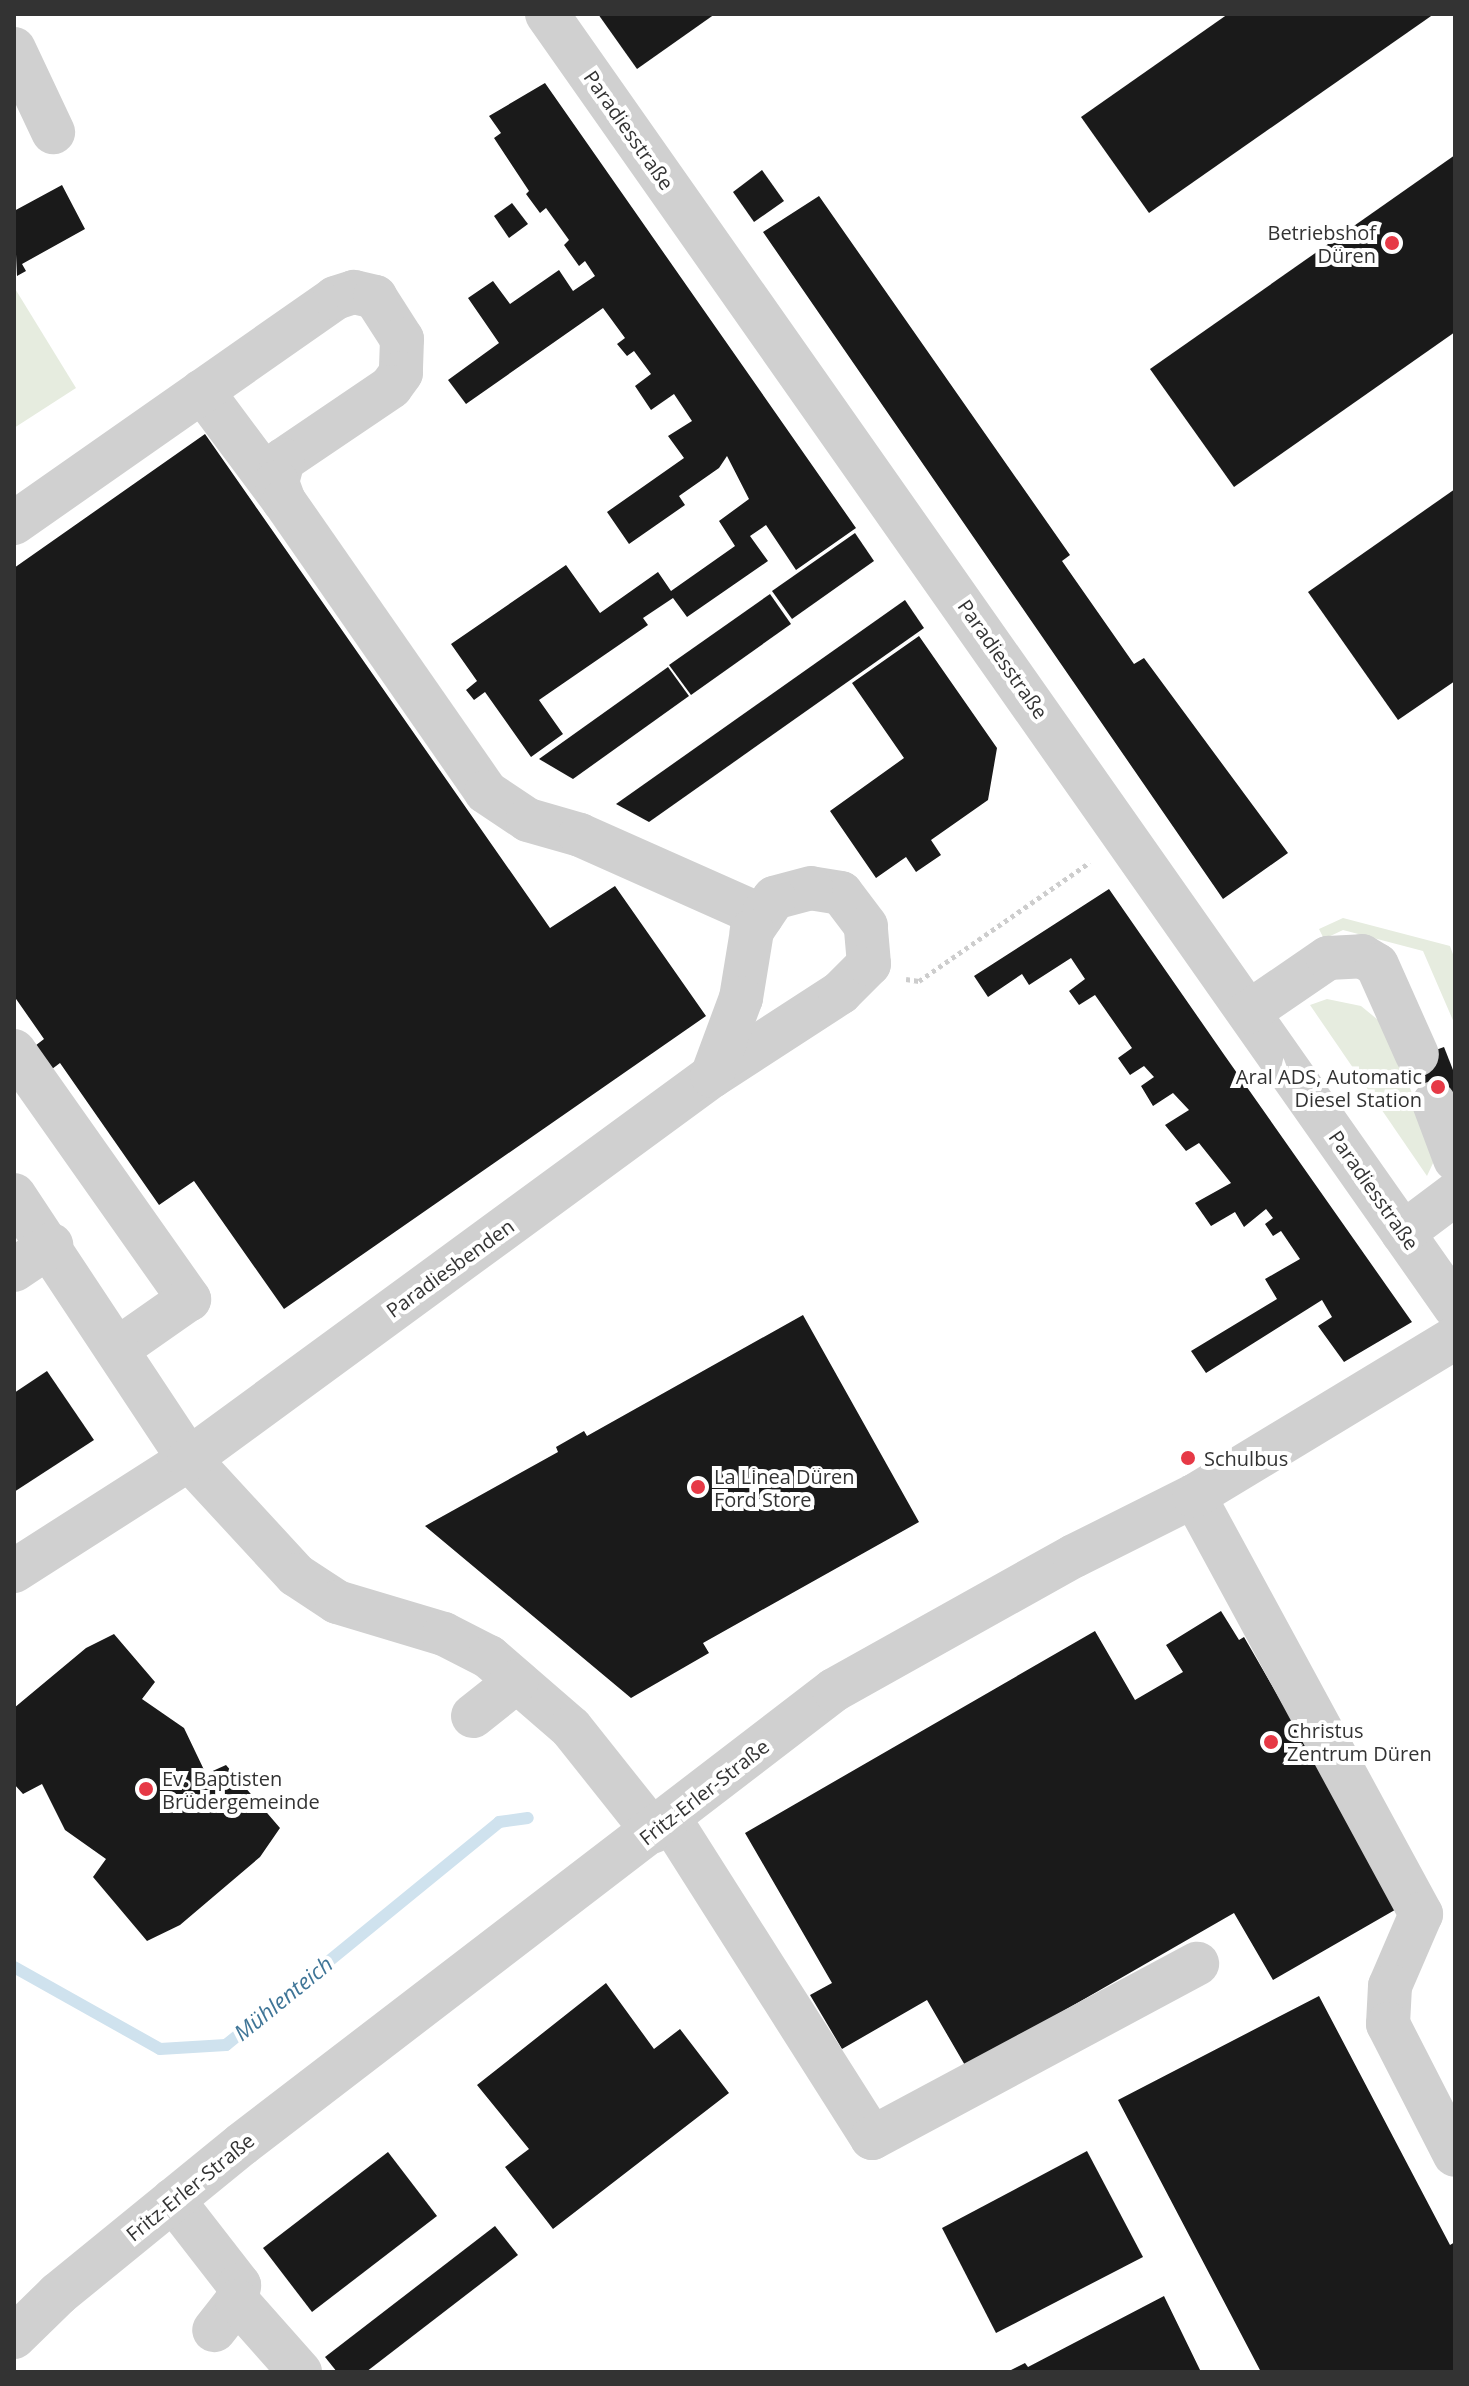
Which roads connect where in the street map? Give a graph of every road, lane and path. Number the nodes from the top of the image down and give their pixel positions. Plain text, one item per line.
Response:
1 (547, 14) edge
2 (14, 49) edge
3 (53, 132) dead end
4 (202, 391) junction
5 (284, 501) junction
6 (14, 523) edge
7 (1128, 837) junction
8 (762, 916) junction
9 (840, 993) junction
10 (1249, 1012) junction
11 (14, 1051) edge
12 (1417, 1055) dead end
13 (712, 1076) junction
14 (1434, 1103) dead end
15 (1455, 1159) edge
16 (1455, 1194) edge
17 (14, 1195) edge
18 (1403, 1233) junction
19 (51, 1245) junction
20 (14, 1270) edge
21 (1455, 1307) edge
22 (1455, 1338) edge
23 (119, 1348) junction
24 (189, 1459) junction
25 (1194, 1496) junction
26 (14, 1571) edge
27 (517, 1681) junction
28 (473, 1716) dead end
29 (661, 1825) junction
30 (1197, 1964) dead end
31 (1455, 2155) edge
32 (173, 2200) junction
33 (14, 2337) edge
34 (300, 2372) edge

1 - 7 street, Paradiesstraße
2 - 3 street
4 - 5 street
4 - 5 street
4 - 6 street
5 - 8 street
7 - 9 path
7 - 10 street, Paradiesstraße
8 - 9 street, Paradiesbenden
8 - 13 street
9 - 13 street, Paradiesbenden
10 - 12 street
10 - 18 street, Paradiesstraße
11 - 23 street
13 - 24 street, Paradiesbenden
14 - 15 street
16 - 18 street
17 - 19 street
18 - 21 street, Paradiesstraße
19 - 20 street
19 - 23 street
22 - 25 street, Fritz-Erler-Straße
23 - 24 street
24 - 26 street, Paradiesbenden
24 - 27 street
25 - 29 street, Fritz-Erler-Straße
25 - 31 street
27 - 28 street
27 - 29 street
29 - 30 street
29 - 32 street, Fritz-Erler-Straße
32 - 33 street, Fritz-Erler-Straße
32 - 34 street

